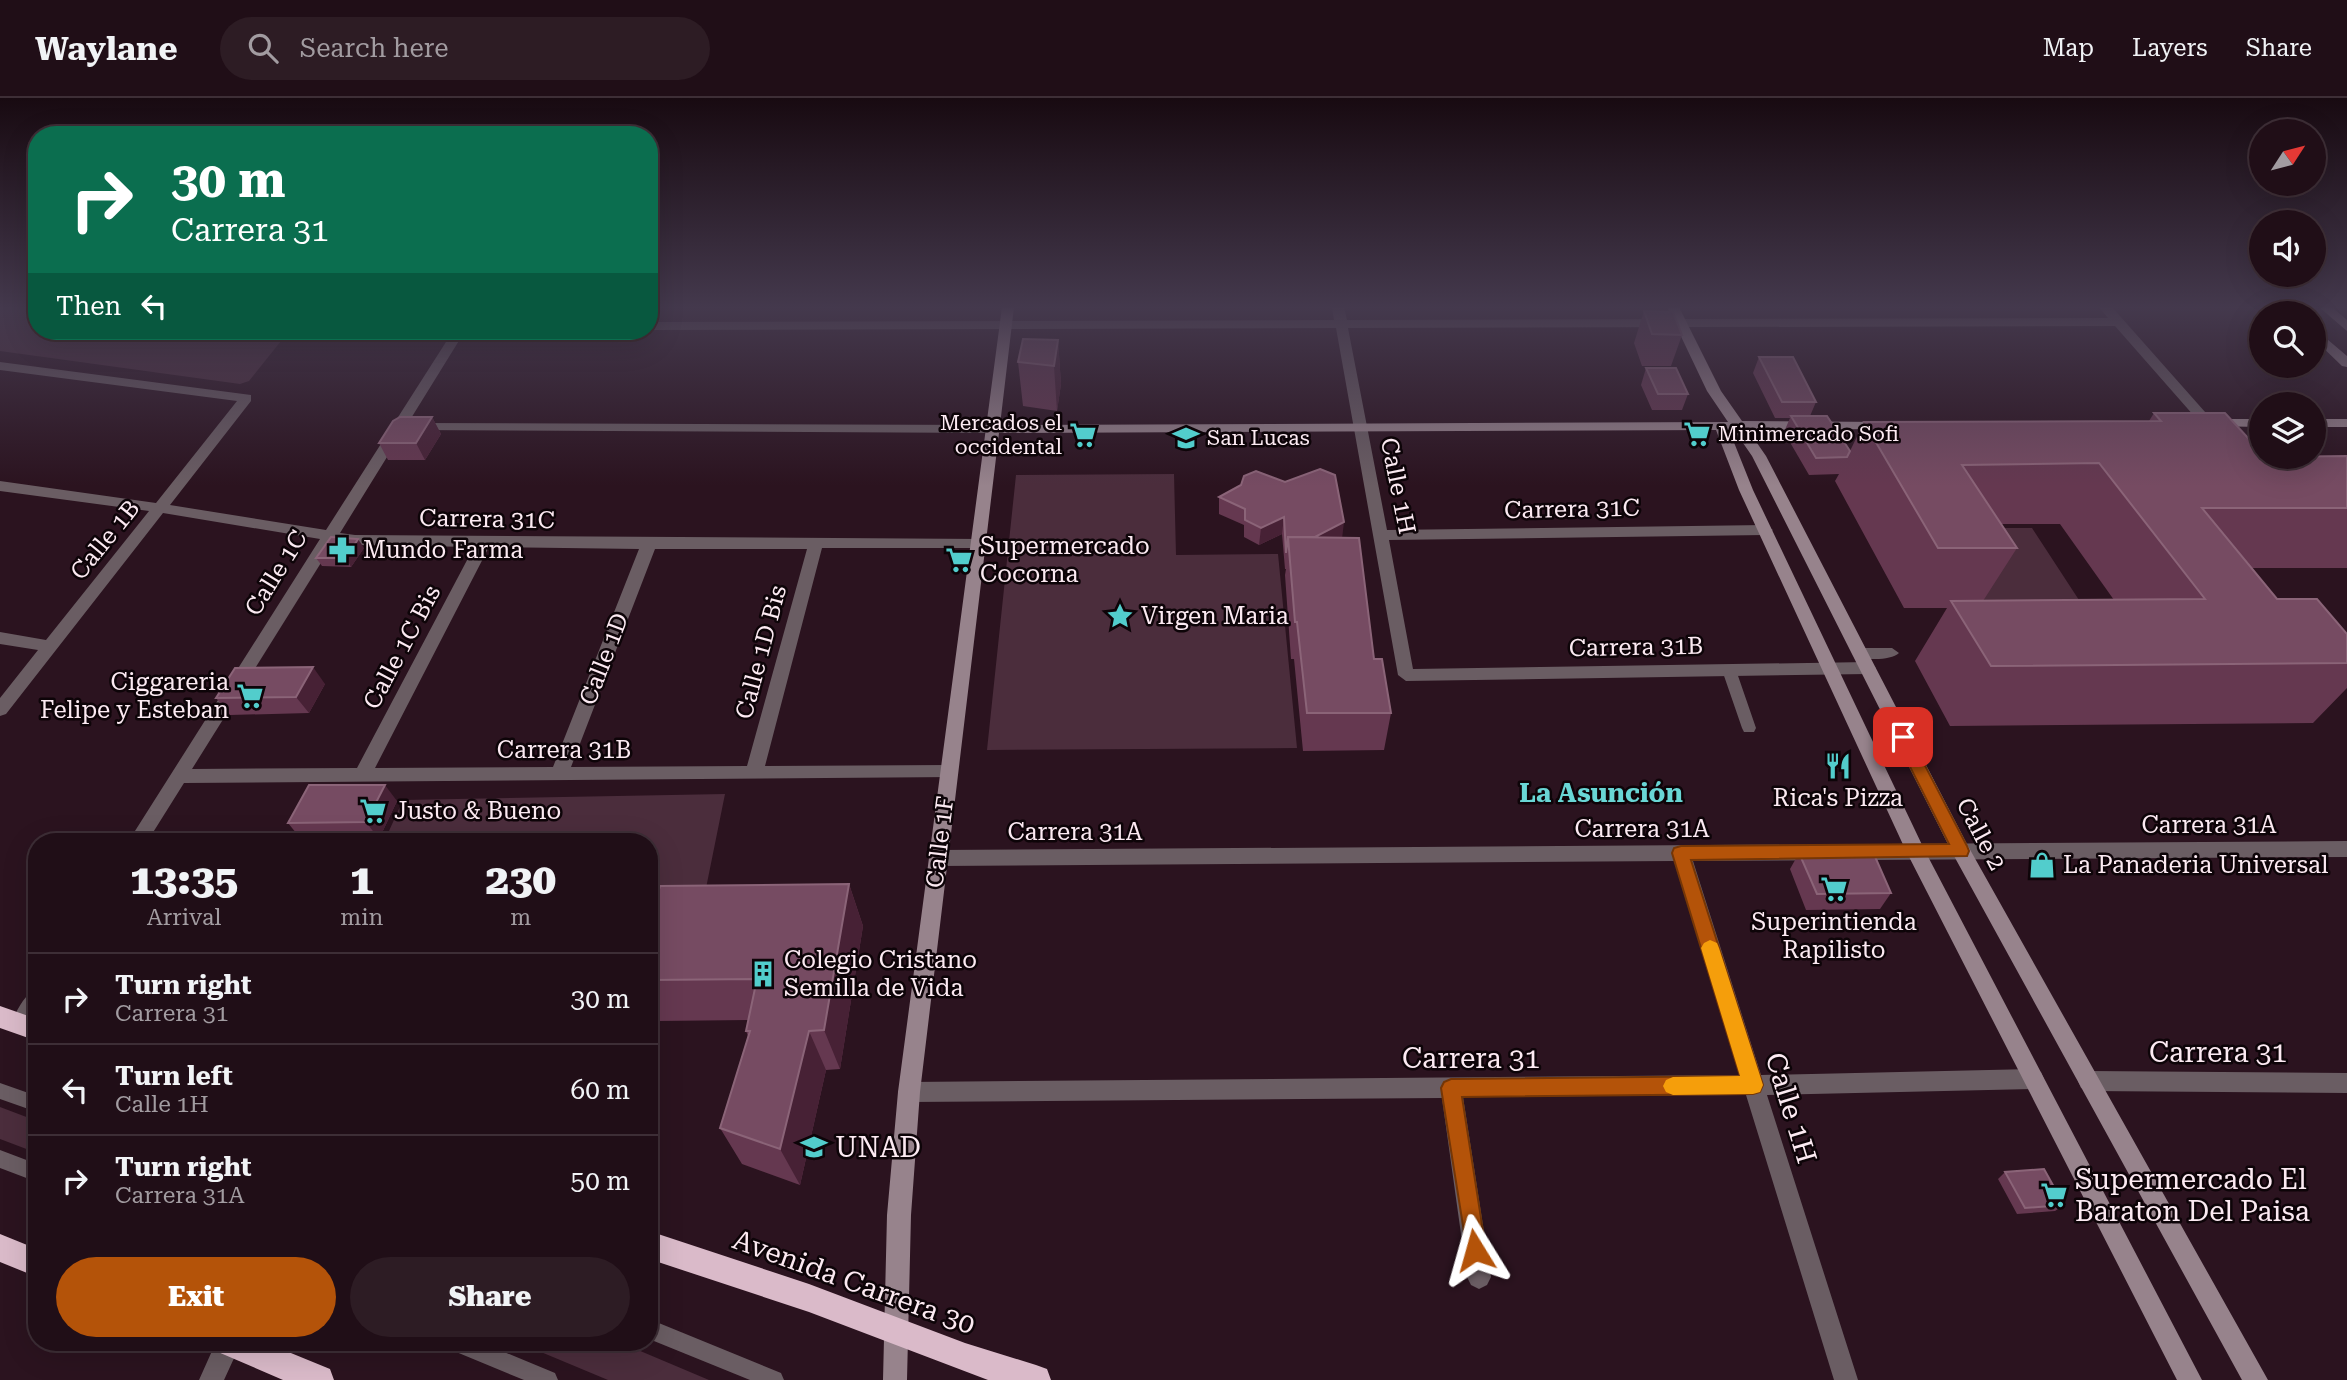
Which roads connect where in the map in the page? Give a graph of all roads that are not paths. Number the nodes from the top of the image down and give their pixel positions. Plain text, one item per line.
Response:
1 (6, 367) edge
2 (437, 367) edge
3 (1000, 367) edge
4 (1349, 367) edge
5 (1702, 367) edge
6 (2155, 367) edge
7 (2249, 423) edge
8 (2326, 423) edge
9 (2347, 423) edge
10 (2202, 424) junction
11 (1902, 425) edge
12 (1729, 426) junction
13 (399, 427) junction
14 (1360, 427) junction
15 (992, 429) junction
16 (2224, 441) edge
17 (0, 486) edge
18 (160, 508) junction
19 (1765, 530) junction
20 (331, 535) junction
21 (1380, 535) junction
22 (484, 542) junction
23 (977, 543) junction
24 (649, 544) junction
25 (816, 544) junction
26 (0, 638) edge
27 (49, 646) junction
28 (1892, 653) dead end
29 (1864, 660) junction
30 (1830, 669) junction
31 (1730, 670) junction
32 (1406, 675) joint
33 (0, 710) edge
34 (1749, 728) dead end
35 (949, 772) junction
36 (754, 773) junction
37 (559, 774) junction
38 (179, 776) junction
39 (362, 776) junction
40 (143, 833) edge
41 (2347, 849) edge
42 (1915, 851) junction
43 (1961, 851) junction
44 (1681, 853) junction
45 (938, 858) junction
46 (2033, 1079) junction
47 (2089, 1082) junction
48 (2347, 1083) edge
49 (1753, 1085) junction
50 (1451, 1088) junction
51 (0, 1091) edge
52 (909, 1092) junction
53 (28, 1101) edge
54 (0, 1159) edge
55 (28, 1170) edge
56 (0, 1248) edge
57 (658, 1248) edge
58 (28, 1259) edge
59 (1479, 1276) dead end
60 (895, 1331) junction
61 (658, 1333) edge
62 (224, 1351) edge
63 (250, 1351) edge
64 (478, 1351) edge
65 (211, 1380) edge
66 (319, 1380) edge
67 (548, 1380) edge
68 (774, 1380) edge
69 (895, 1380) edge
70 (1036, 1380) edge
71 (1846, 1380) edge
72 (2190, 1380) edge
73 (2256, 1380) edge

1 - 18 street, Calle 1B
2 - 13 street, Calle 1C
3 - 15 street, Calle 1F
4 - 14 street, Calle 1H
5 - 12 street, Calle 2
6 - 10 street
7 - 10 street
8 - 9 street
10 - 16 street
11 - 12 street
12 - 14 street
12 - 19 street, Calle 2
12 - 29 street, Calle 2
13 - 15 street
13 - 20 street, Calle 1C
14 - 15 street
14 - 21 street, Calle 1H
15 - 23 street, Calle 1F
17 - 18 street, Carrera 31C
18 - 20 street, Carrera 31C
18 - 27 street, Calle 1B
19 - 21 street, Carrera 31C
19 - 30 street, Calle 2
20 - 22 street, Carrera 31C
20 - 38 street, Calle 1C
21 - 32 street, Calle 1H
22 - 24 street, Carrera 31C
22 - 39 street, Calle 1C Bis
23 - 25 street, Carrera 31C
23 - 35 street, Calle 1F
24 - 25 street, Carrera 31C
24 - 37 street, Calle 1D
25 - 36 street, Calle 1D Bis
26 - 27 street
27 - 33 street, Calle 1B
28 - 29 lane
29 - 30 street, Carrera 31B
29 - 43 street, Calle 2
30 - 31 street, Carrera 31B
30 - 42 street, Calle 2
31 - 32 street, Carrera 31B
31 - 34 lane
35 - 36 street, Carrera 31B
35 - 45 street, Calle 1F
36 - 37 street, Carrera 31B
37 - 39 street, Carrera 31B
38 - 39 street, Carrera 31B
38 - 40 street, Calle 1C
41 - 43 street, Carrera 31A
42 - 43 street, Carrera 31A
42 - 44 street, Carrera 31A
42 - 46 street, Calle 2
43 - 47 street, Calle 2
44 - 45 street, Carrera 31A
44 - 49 street, Calle 1H
45 - 52 street, Calle 1F
46 - 49 street, Carrera 31
46 - 72 street, Calle 2
47 - 48 street, Carrera 31
47 - 73 street, Calle 2
49 - 50 street, Carrera 31
49 - 71 street, Calle 1H
50 - 52 street, Carrera 31
50 - 59 street
51 - 53 lane
52 - 60 street, Calle 1F
54 - 55 lane
56 - 58 highway
57 - 60 highway, Avenida Carrera 30
60 - 69 street, Calle 1F
60 - 70 highway, Avenida Carrera 30
61 - 68 lane
62 - 65 street
63 - 66 highway
64 - 67 lane

